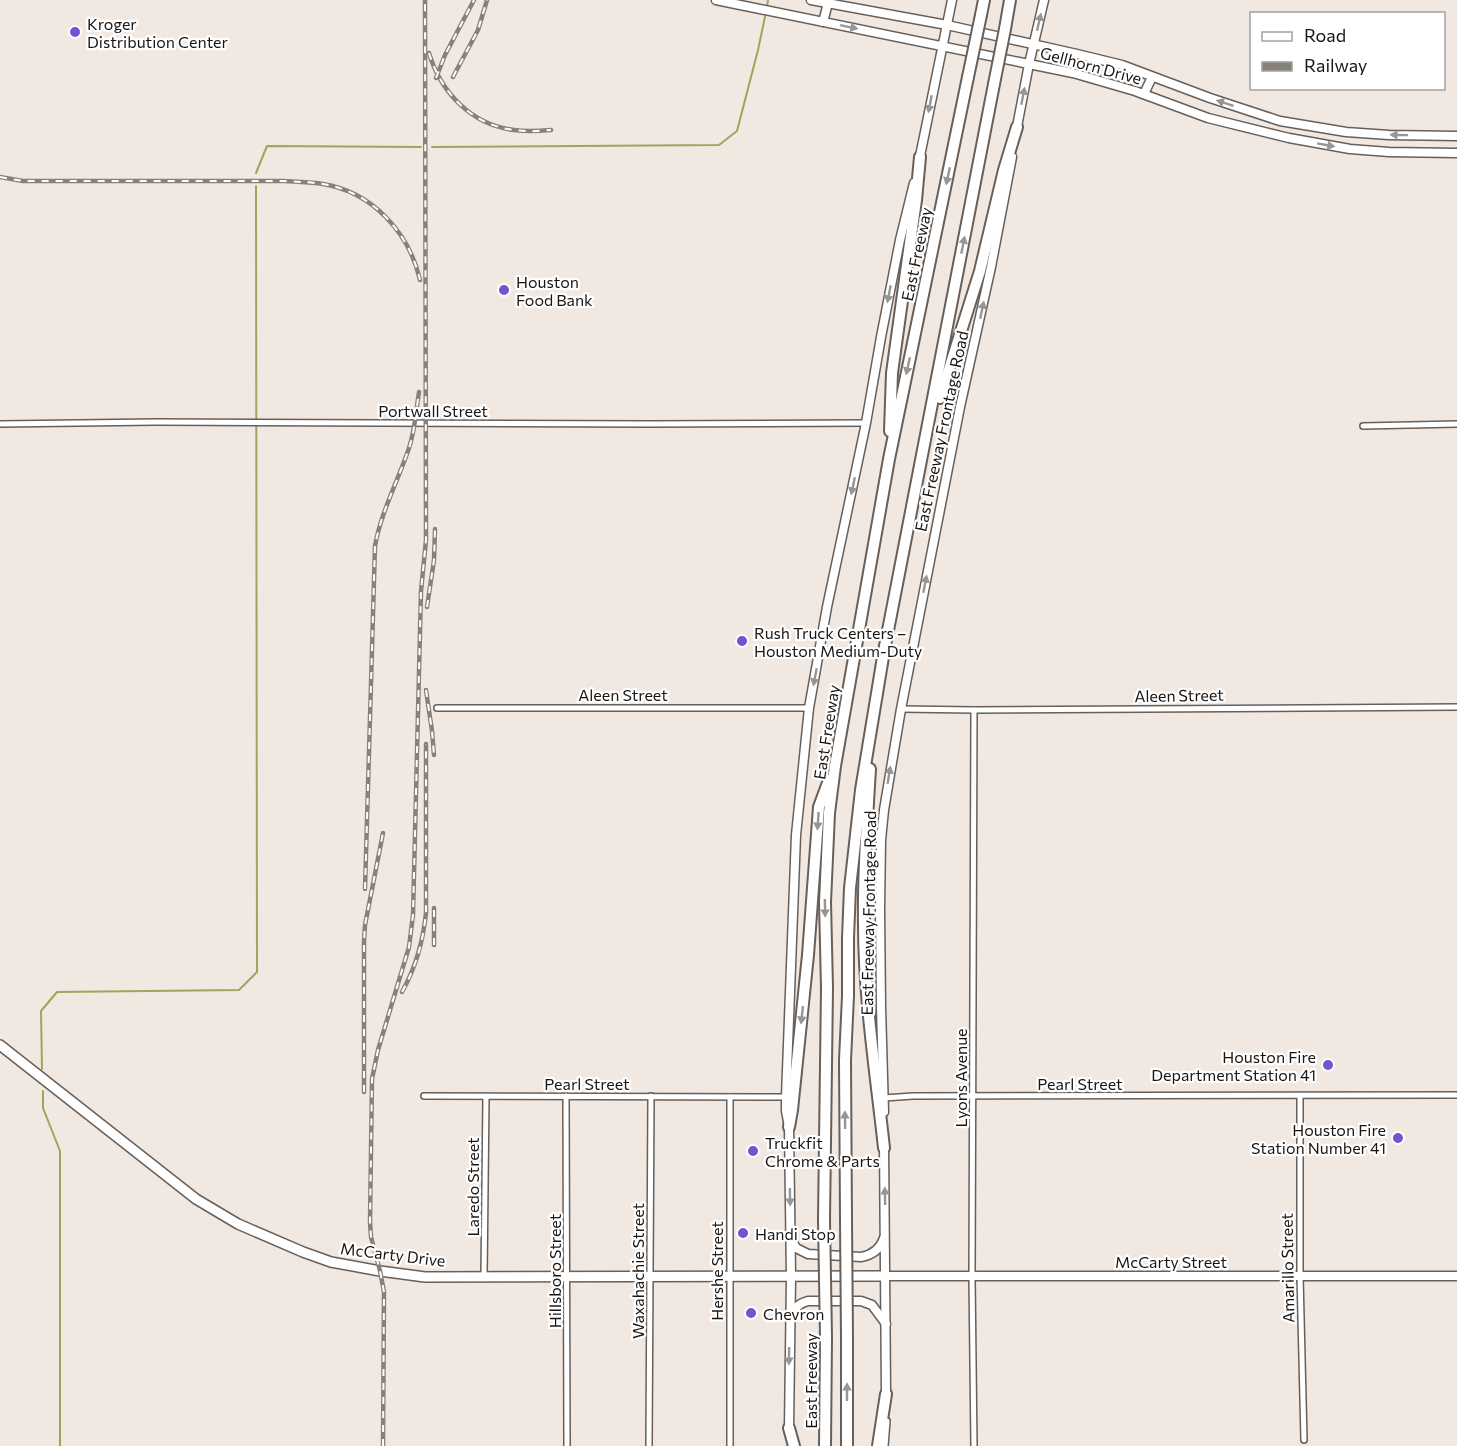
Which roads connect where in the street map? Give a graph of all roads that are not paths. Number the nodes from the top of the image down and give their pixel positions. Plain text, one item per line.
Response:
1 (716, 0) edge
2 (811, 0) edge
3 (952, 0) edge
4 (984, 0) edge
5 (1010, 0) edge
6 (1044, 0) edge
7 (828, 3) junction
8 (823, 22) junction
9 (947, 25) junction
10 (1034, 45) junction
11 (942, 46) junction
12 (1029, 64) junction
13 (1152, 77) junction
14 (1144, 94) junction
15 (1017, 127) junction
16 (1457, 136) edge
17 (1457, 153) edge
18 (920, 157) junction
19 (866, 423) junction
20 (0, 424) edge
21 (1457, 424) edge
22 (1363, 426) dead end
23 (924, 447) junction
24 (890, 459) junction
25 (1457, 707) edge
26 (437, 708) dead end
27 (809, 708) junction
28 (901, 709) junction
29 (974, 710) junction
30 (873, 714) junction
31 (835, 766) junction
32 (0, 1045) edge
33 (1457, 1095) edge
34 (424, 1096) dead end
35 (566, 1096) junction
36 (651, 1096) junction
37 (973, 1096) junction
38 (1300, 1096) junction
39 (486, 1097) junction
40 (730, 1097) junction
41 (786, 1097) junction
42 (884, 1098) junction
43 (789, 1127) junction
44 (884, 1148) junction
45 (886, 1231) junction
46 (790, 1237) junction
47 (729, 1276) junction
48 (790, 1276) junction
49 (885, 1276) junction
50 (1300, 1276) junction
51 (1457, 1276) edge
52 (484, 1277) junction
53 (567, 1277) junction
54 (650, 1277) junction
55 (972, 1277) junction
56 (886, 1324) junction
57 (790, 1326) junction
58 (886, 1394) junction
59 (789, 1428) junction
60 (1304, 1440) dead end
61 (567, 1446) edge
62 (649, 1446) edge
63 (730, 1446) edge
64 (788, 1446) edge
65 (794, 1446) edge
66 (825, 1446) edge
67 (847, 1446) edge
68 (878, 1446) edge
69 (885, 1446) edge
70 (974, 1446) edge

1 - 8 main road, Gellhorn Drive
2 - 7 main road, Gellhorn Drive
3 - 9 main road
4 -> 24 highway, East Freeway, bridge
23 -> 5 highway, bridge
10 -> 6 main road, East Freeway Frontage Road
7 - 8 main road
7 - 9 main road, Gellhorn Drive
8 -> 11 main road, Gellhorn Drive
9 - 10 main road, Gellhorn Drive
9 - 11 main road
10 - 12 main road, East Freeway Frontage Road
10 - 13 main road, Gellhorn Drive
11 - 12 main road, Gellhorn Drive
11 -> 18 main road
12 - 14 main road, Gellhorn Drive
15 -> 12 main road, East Freeway Frontage Road
13 - 14 main road
16 -> 13 main road, Gellhorn Drive
14 -> 17 main road, Gellhorn Drive
15 - 23 highway
28 -> 15 main road, East Freeway Frontage Road
18 -> 19 main road
18 - 24 highway
19 - 20 street, Portwall Street
19 -> 27 main road
21 - 22 street
23 - 30 highway
24 - 31 highway, East Freeway
25 - 29 street, Aleen Street
26 - 27 street, Aleen Street
27 - 41 main road
28 - 29 street, Aleen Street
42 -> 28 main road, East Freeway Frontage Road
29 - 37 street, Lyons Avenue
30 - 44 highway
67 -> 30 highway, bridge
31 -> 43 highway
31 -> 66 highway, East Freeway, bridge
32 - 52 main road, McCarty Drive
33 - 38 street, Pearl Street
34 - 39 street, Pearl Street
35 - 36 street, Pearl Street
35 - 39 street, Pearl Street
35 - 53 street, Hillsboro Street
36 - 40 street, Pearl Street
36 - 54 street, Waxahachie Street
37 - 38 street, Pearl Street
37 - 42 street, Pearl Street
37 - 55 street, Lyons Avenue
38 - 50 street, Amarillo Street
39 - 52 street, Laredo Street
40 - 41 street, Pearl Street
40 - 47 street, Hershe Street
41 - 43 main road
42 - 44 main road, East Freeway Frontage Road
43 -> 46 main road
45 -> 44 main road, East Freeway Frontage Road
45 - 46 main road
45 - 49 main road, East Freeway Frontage Road
46 - 48 main road
47 - 48 main road, McCarty Drive
47 - 54 main road, McCarty Drive
47 - 63 street, Hershe Street
48 - 49 main road, McCarty Drive
48 - 57 main road
49 - 55 main road, McCarty Street
49 - 56 main road, East Freeway Frontage Road
50 - 51 main road, McCarty Street
50 - 55 main road, McCarty Street
50 - 60 street, Amarillo Street
52 - 53 main road, McCarty Drive
53 - 54 main road, McCarty Drive
53 - 61 street, Hillsboro Street
54 - 62 street, Waxahachie Street
55 - 70 street, Lyons Avenue
56 - 57 main road
56 - 58 main road, East Freeway Frontage Road
57 -> 59 main road
58 - 68 highway
58 - 69 street, East Freeway Frontage Road
59 - 64 street
59 - 65 highway

